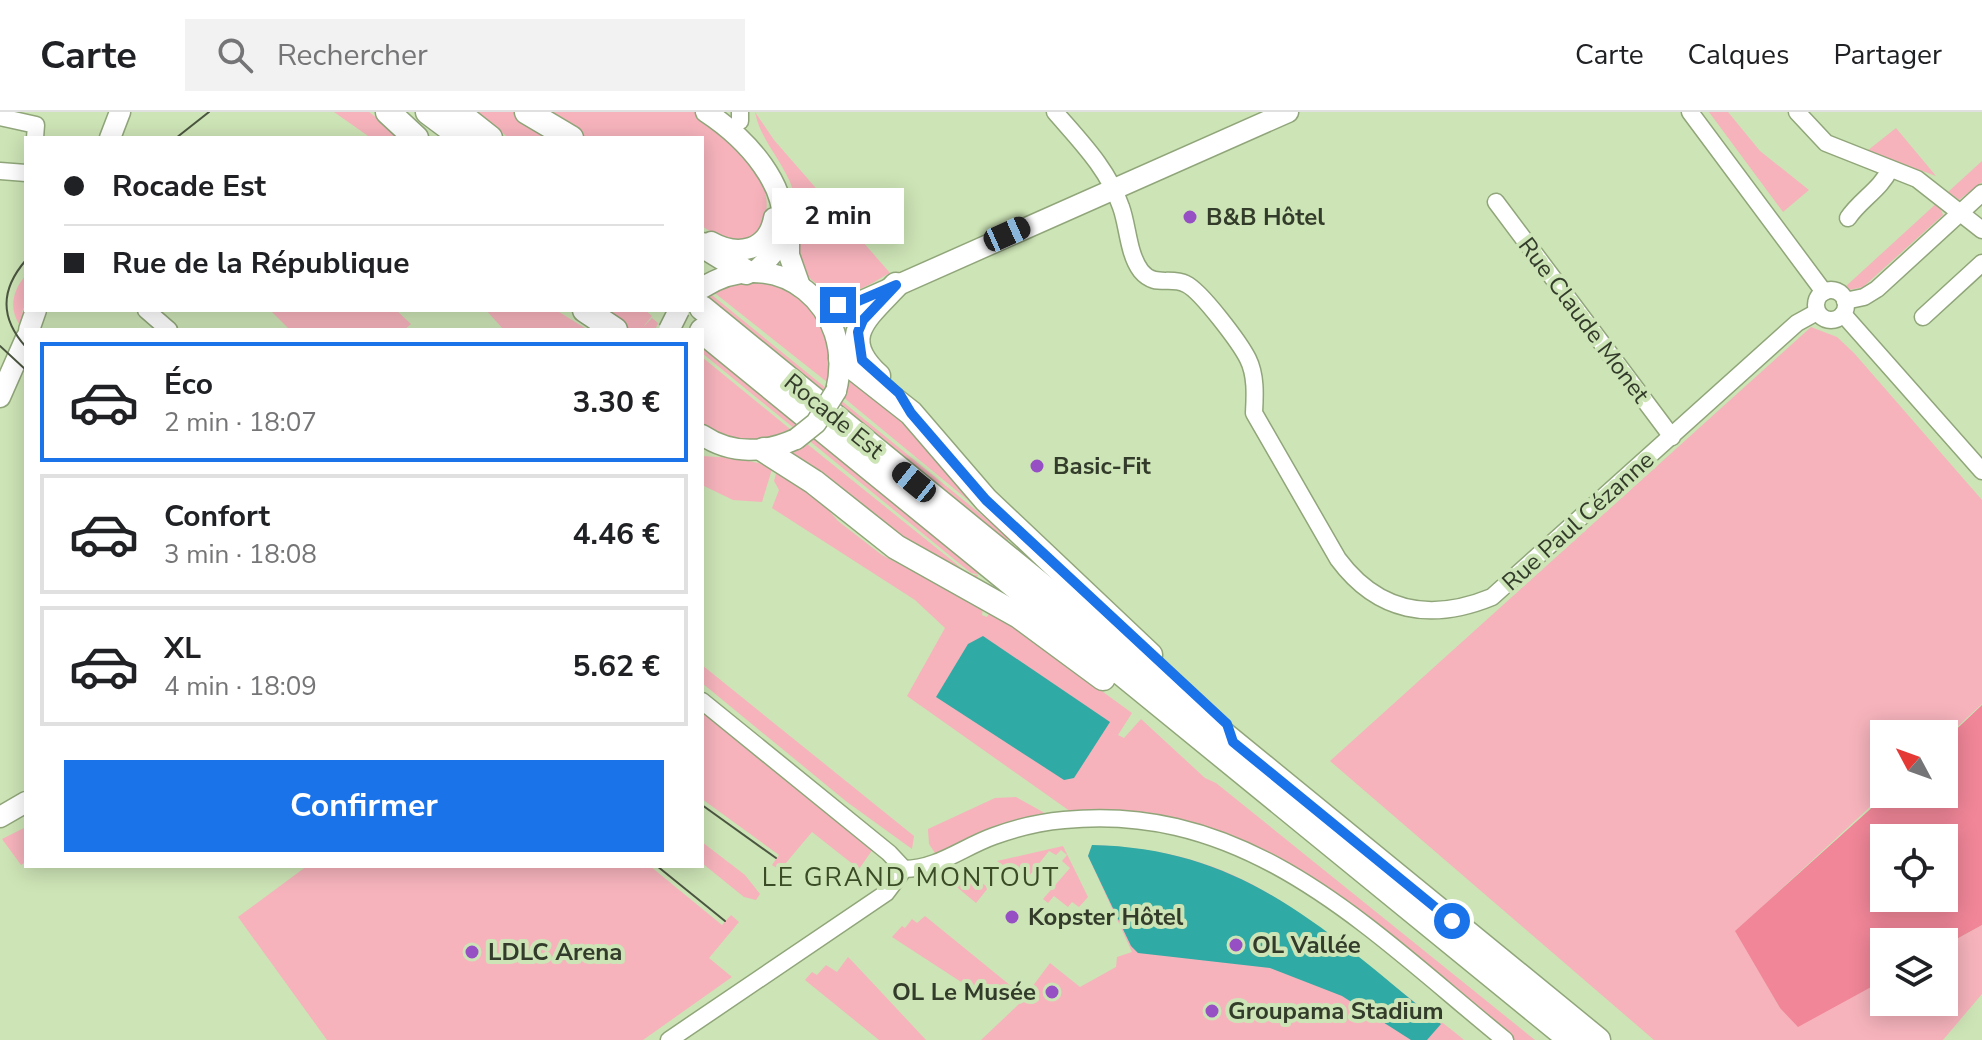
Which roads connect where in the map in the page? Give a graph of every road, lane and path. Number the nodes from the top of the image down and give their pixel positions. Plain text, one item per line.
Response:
1 (120, 112) edge
2 (388, 112) edge
3 (428, 112) edge
4 (457, 112) edge
5 (527, 112) edge
6 (1055, 112) edge
7 (1288, 112) edge
8 (1690, 112) edge
9 (1797, 112) edge
10 (723, 115) edge
11 (0, 117) edge
12 (35, 136) edge
13 (111, 136) edge
14 (414, 136) edge
15 (460, 136) edge
16 (487, 136) edge
17 (568, 136) edge
18 (1890, 169) junction
19 (0, 171) edge
20 (24, 173) edge
21 (772, 182) junction
22 (1112, 187) junction
23 (1982, 193) edge
24 (1496, 202) dead end
25 (1959, 214) junction
26 (1848, 218) dead end
27 (1982, 230) edge
28 (704, 237) edge
29 (704, 246) edge
30 (1982, 263) edge
31 (751, 272) junction
32 (896, 285) junction
33 (800, 286) junction
34 (1824, 292) junction
35 (704, 294) edge
36 (704, 295) edge
37 (817, 300) junction
38 (1844, 308) junction
39 (148, 312) edge
40 (588, 312) edge
41 (680, 312) edge
42 (1817, 312) junction
43 (1923, 317) dead end
44 (167, 328) edge
45 (612, 328) edge
46 (700, 328) edge
47 (704, 332) edge
48 (24, 343) edge
49 (841, 354) junction
50 (0, 397) edge
51 (911, 413) junction
52 (704, 436) edge
53 (1672, 437) junction
54 (764, 450) junction
55 (1982, 471) edge
56 (704, 703) edge
57 (1198, 736) junction
58 (1233, 742) junction
59 (24, 803) edge
60 (24, 816) edge
61 (0, 817) edge
62 (0, 830) edge
63 (904, 869) junction
64 (669, 1040) edge
65 (1505, 1040) edge
66 (1571, 1040) edge
67 (1598, 1040) edge

1 - 13 main road
2 - 14 highway
3 - 15 highway
4 - 16 highway
5 - 17 highway
6 - 22 street, Rue Paul Cézanne
7 - 22 main road
8 - 34 street
9 - 18 street
10 - 21 main road
10 - 33 main road
11 - 12 street
18 - 25 street
18 - 26 street
19 - 20 street
21 - 28 main road
21 - 31 main road
22 - 32 main road
22 - 53 street, Rue Paul Cézanne
23 - 25 street
24 - 53 street, Rue Claude Monet
25 - 27 street
25 - 38 street
29 - 31 highway
30 - 43 street
31 - 33 main road
31 - 35 main road
32 - 37 main road
32 - 49 main road
32 - 51 highway
33 - 37 main road
34 - 38 street
34 - 42 street
36 - 58 highway, Rocade Est
37 - 49 main road
38 - 42 street
38 - 55 street
39 - 44 street
40 - 45 highway
41 - 46 highway, Rocade Est
42 - 53 street, Rue Paul Cézanne
47 - 57 highway, Rocade Est
48 - 50 main road
49 - 51 highway
49 - 54 main road, bridge
51 - 58 highway
52 - 54 main road
54 - 57 highway
56 - 63 street
57 - 66 highway, Rocade Est
58 - 67 highway, Rocade Est
59 - 61 main road
60 - 62 main road
63 - 64 street
63 - 65 street

